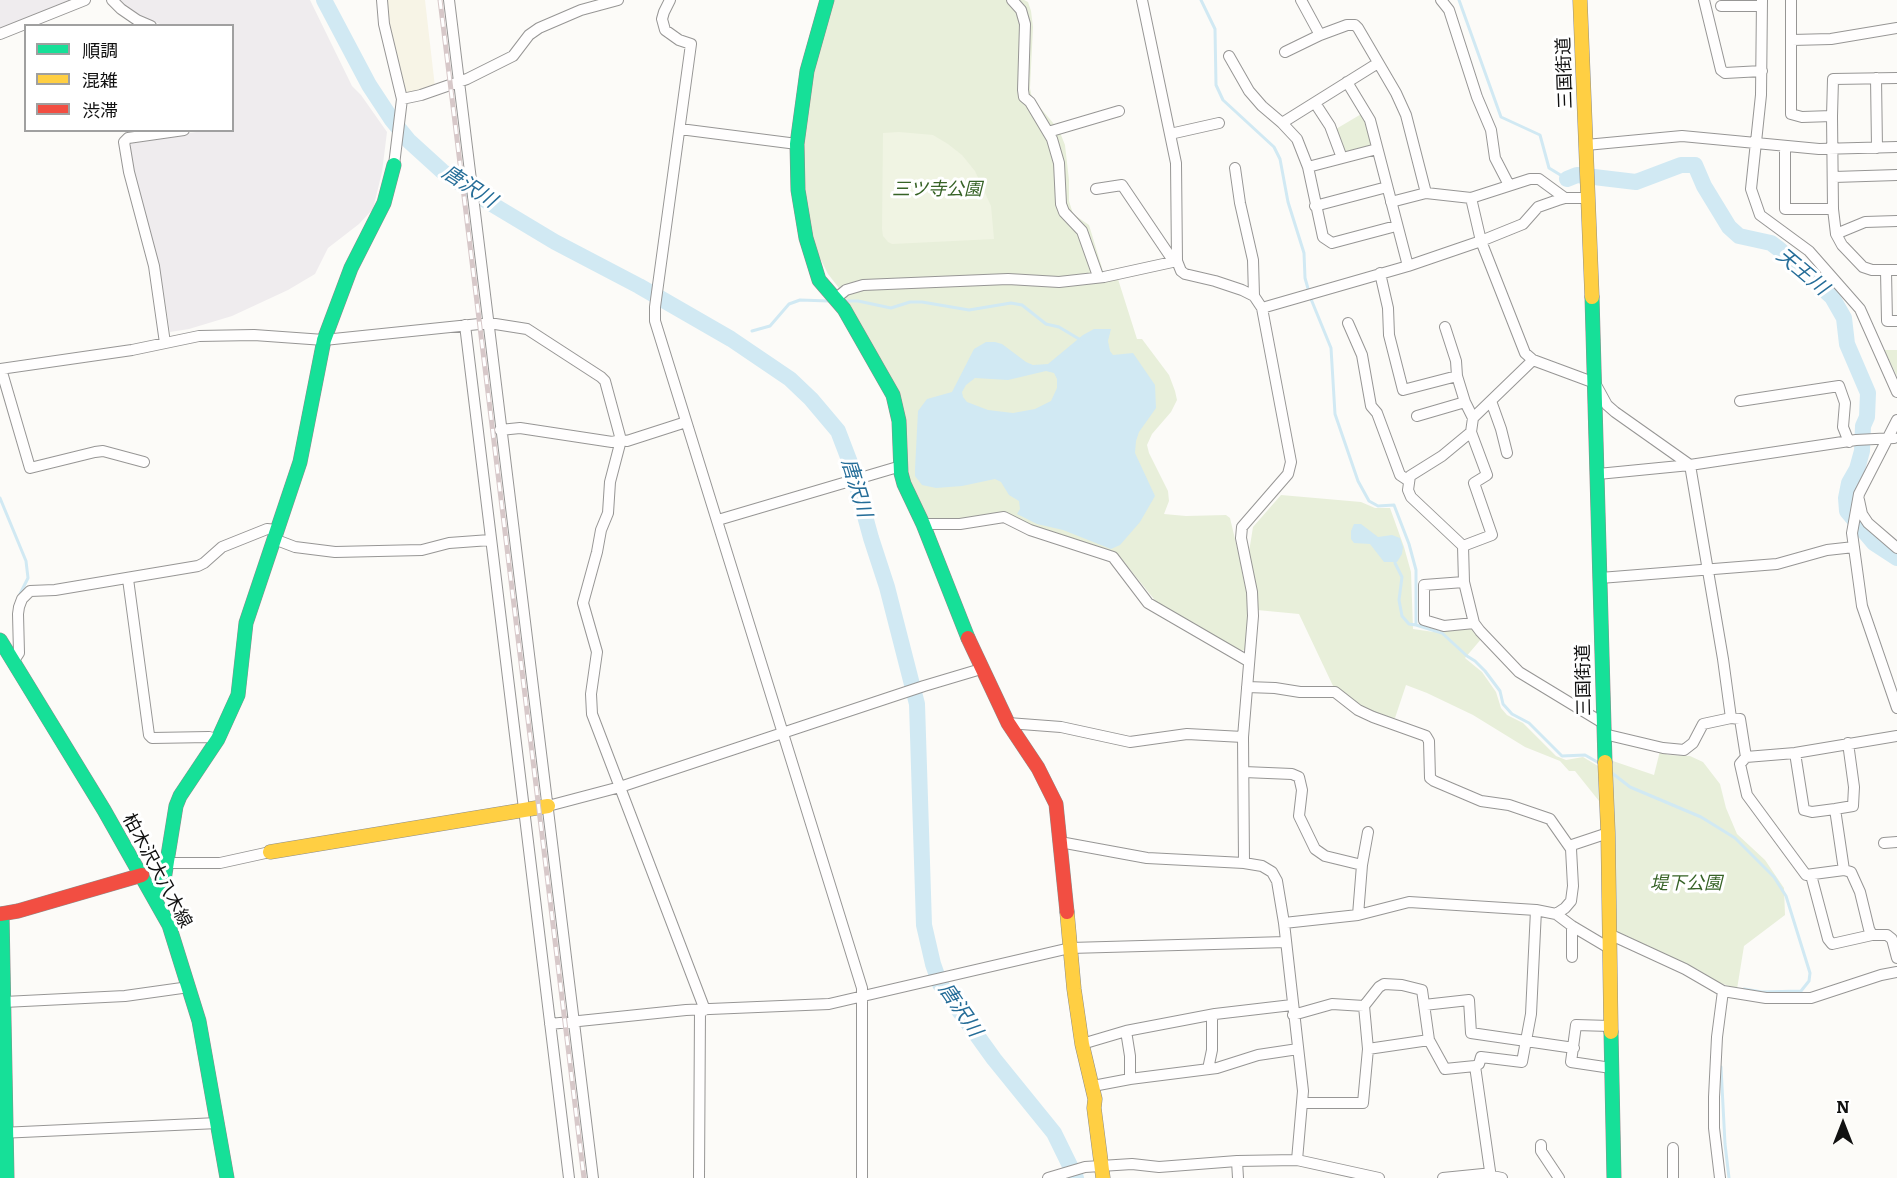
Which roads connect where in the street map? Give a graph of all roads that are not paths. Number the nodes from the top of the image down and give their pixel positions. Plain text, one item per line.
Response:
1 (86, 0) edge
2 (112, 0) edge
3 (382, 0) edge
4 (449, 0) edge
5 (618, 0) edge
6 (670, 0) edge
7 (827, 0) edge
8 (1012, 0) edge
9 (1142, 0) edge
10 (1301, 0) edge
11 (1441, 0) edge
12 (1580, 0) edge
13 (1704, 0) edge
14 (1791, 0) edge
15 (1762, 3) edge
16 (1721, 6) dead end
17 (25, 24) edge
18 (146, 24) edge
19 (24, 25) edge
20 (1897, 28) edge
21 (0, 34) edge
22 (1320, 35) junction
23 (1792, 40) junction
24 (1285, 52) dead end
25 (1229, 56) dead end
26 (1378, 63) junction
27 (1762, 71) junction
28 (1876, 78) junction
29 (1897, 78) edge
30 (459, 82) junction
31 (1347, 82) junction
32 (402, 99) junction
33 (1315, 104) junction
34 (1119, 111) dead end
35 (1832, 116) junction
36 (1219, 123) dead end
37 (1282, 123) junction
38 (680, 129) junction
39 (170, 132) edge
40 (1048, 132) junction
41 (1170, 134) junction
42 (1756, 143) junction
43 (797, 144) junction
44 (1586, 145) junction
45 (1785, 146) junction
46 (1897, 147) edge
47 (1877, 148) junction
48 (1377, 149) junction
49 (1833, 149) junction
50 (1342, 158) junction
51 (394, 165) joint
52 (1308, 167) junction
53 (1235, 168) dead end
54 (1897, 175) edge
55 (1834, 177) junction
56 (1509, 184) junction
57 (1387, 188) junction
58 (1096, 189) dead end
59 (1426, 192) junction
60 (1472, 198) junction
61 (1565, 198) junction
62 (1588, 198) junction
63 (1391, 202) junction
64 (1315, 206) junction
65 (1833, 209) junction
66 (1897, 221) edge
67 (1396, 226) junction
68 (1836, 234) junction
69 (1481, 241) junction
70 (1175, 262) junction
71 (1408, 266) junction
72 (1892, 271) edge
73 (1380, 273) junction
74 (1098, 276) junction
75 (1254, 296) junction
76 (835, 299) junction
77 (1262, 308) junction
78 (1897, 321) edge
79 (489, 323) junction
80 (1348, 323) dead end
81 (465, 325) junction
82 (1445, 327) dead end
83 (324, 340) junction
84 (165, 343) junction
85 (1533, 360) junction
86 (0, 369) edge
87 (1457, 376) junction
88 (1595, 383) junction
89 (1896, 389) edge
90 (1491, 401) junction
91 (1740, 401) dead end
92 (1465, 402) junction
93 (1417, 416) dead end
94 (1473, 418) junction
95 (1897, 420) edge
96 (686, 422) junction
97 (500, 430) junction
98 (1471, 432) junction
99 (1893, 439) edge
100 (621, 440) junction
101 (1852, 441) junction
102 (1507, 453) dead end
103 (144, 462) dead end
104 (1690, 465) junction
105 (901, 466) junction
106 (1598, 474) junction
107 (1409, 481) junction
108 (1859, 494) junction
109 (718, 520) junction
110 (923, 524) junction
111 (275, 534) junction
112 (490, 540) junction
113 (1463, 546) junction
114 (1854, 547) junction
115 (1897, 548) edge
116 (1708, 570) junction
117 (1600, 578) junction
118 (128, 579) junction
119 (1464, 582) junction
120 (1474, 623) junction
121 (0, 640) edge
122 (1248, 661) junction
123 (13, 662) junction
124 (981, 669) junction
125 (1892, 672) edge
126 (1246, 687) junction
127 (1897, 708) edge
128 (1731, 718) junction
129 (1008, 723) junction
130 (1603, 729) junction
131 (782, 733) junction
132 (1897, 736) edge
133 (1243, 737) junction
134 (218, 739) junction
135 (1848, 743) junction
136 (1795, 753) junction
137 (1746, 757) junction
138 (1244, 772) junction
139 (620, 787) junction
140 (548, 806) junction
141 (1835, 809) junction
142 (525, 810) junction
143 (1368, 832) dead end
144 (1608, 833) junction
145 (1060, 842) junction
146 (1897, 842) edge
147 (1884, 843) dead end
148 (1569, 846) junction
149 (270, 852) joint
150 (167, 863) junction
151 (1244, 863) junction
152 (1362, 865) junction
153 (1844, 870) junction
154 (142, 875) junction
155 (1811, 875) junction
156 (151, 893) junction
157 (1536, 910) junction
158 (1, 914) edge
159 (1556, 914) junction
160 (1358, 915) junction
161 (1284, 923) junction
162 (1572, 926) junction
163 (1872, 935) junction
164 (1609, 941) junction
165 (1286, 942) junction
166 (1070, 948) junction
167 (1572, 957) dead end
168 (1897, 958) edge
169 (1897, 972) edge
170 (189, 987) junction
171 (1723, 991) junction
172 (863, 994) junction
173 (4, 1002) junction
174 (1424, 1005) junction
175 (1364, 1006) junction
176 (703, 1010) junction
177 (1293, 1010) junction
178 (1212, 1015) junction
179 (574, 1021) junction
180 (550, 1024) junction
181 (1610, 1026) junction
182 (1126, 1031) junction
183 (1429, 1040) junction
184 (1526, 1042) junction
185 (1082, 1044) junction
186 (1574, 1048) junction
187 (1298, 1049) junction
188 (1368, 1049) junction
189 (1475, 1066) junction
190 (1611, 1068) junction
191 (1208, 1069) junction
192 (1130, 1078) junction
193 (1093, 1086) junction
194 (1302, 1103) junction
195 (218, 1123) junction
196 (3, 1133) edge
197 (1541, 1145) dead end
198 (1673, 1148) dead end
199 (1297, 1160) junction
200 (1237, 1161) junction
201 (1103, 1172) edge
202 (1352, 1175) edge
203 (1491, 1176) edge
204 (7, 1178) edge
205 (227, 1178) edge
206 (569, 1178) edge
207 (593, 1178) edge
208 (699, 1178) edge
209 (862, 1178) edge
210 (1048, 1178) edge
211 (1238, 1178) edge
212 (1379, 1178) edge
213 (1443, 1178) edge
214 (1502, 1178) edge
215 (1559, 1178) edge
216 (1614, 1178) edge
217 (1673, 1178) edge
218 (1720, 1178) edge

1 - 17 street
2 - 18 street
3 - 32 street
4 - 30 street
5 - 30 street
6 - 38 street
7 - 43 street
8 - 40 street
9 - 41 street
10 - 22 street
11 - 56 street
12 - 44 street, 三国街道
13 - 27 street
14 - 23 street
15 - 16 street
15 - 27 street
19 - 21 street
20 - 23 street
22 - 24 street
22 - 26 street
23 - 35 street
25 - 37 street
26 - 31 street
26 - 59 street
27 - 42 street
28 - 29 street
28 - 35 street
28 - 47 street
30 - 32 street
30 - 79 street
31 - 33 street
31 - 48 street
32 - 51 street
33 - 37 street
33 - 50 street
34 - 40 street
35 - 49 street
36 - 41 street
37 - 52 street
38 - 43 street
38 - 96 street
39 - 84 street
40 - 74 street
41 - 70 street
42 - 44 street
42 - 45 street
42 - 89 street
43 - 76 street
44 - 62 street, 三国街道
45 - 49 street
45 - 65 street
46 - 47 street
47 - 49 street
48 - 50 street
48 - 57 street
49 - 55 street
50 - 52 street
51 - 83 street
52 - 64 street
53 - 75 street
54 - 55 street
55 - 65 street
56 - 60 street
56 - 61 street
57 - 63 street
57 - 64 street
58 - 70 street
59 - 60 street
59 - 63 street
60 - 69 street
61 - 62 street
61 - 69 street
62 - 88 street, 三国街道
63 - 67 street
64 - 67 street
65 - 68 street
66 - 68 street
67 - 71 street
68 - 72 street
69 - 71 street
69 - 85 street
70 - 74 street
70 - 75 street
71 - 73 street
72 - 78 street
73 - 77 street
73 - 87 street
74 - 76 street
75 - 77 street
76 - 105 street
77 - 122 street
79 - 81 street
79 - 97 street
79 - 100 street
80 - 107 street
81 - 83 street
81 - 112 street
82 - 87 street
83 - 84 street
83 - 111 street
84 - 86 street
85 - 88 street
85 - 90 street
86 - 103 street
87 - 92 street
88 - 104 street
88 - 106 street, 三国街道
90 - 94 street
90 - 102 street
91 - 101 street
92 - 93 street
92 - 94 street
94 - 98 street
95 - 99 street
96 - 100 street
96 - 109 street
97 - 100 street
97 - 140 street
98 - 107 street
98 - 113 street
99 - 101 street
99 - 108 street
100 - 139 street
101 - 104 street
104 - 106 street
104 - 116 street
105 - 109 street
105 - 110 street
106 - 117 street, 三国街道
107 - 113 street
108 - 114 street
108 - 115 street
109 - 131 street
110 - 122 street
110 - 124 street
111 - 112 street
111 - 118 street
111 - 134 street
112 - 142 street
113 - 119 street
114 - 116 street
114 - 125 street
116 - 117 street
116 - 128 street
117 - 130 street, 三国街道
118 - 123 street
118 - 134 street
119 - 120 street
119 - 120 street
120 - 130 street
121 - 123 street, 柏木沢大八木線
122 - 126 street
123 - 154 street, 柏木沢大八木線
124 - 129 street
124 - 131 street
125 - 127 street
126 - 133 street
126 - 148 street
128 - 130 street
128 - 137 street
129 - 133 street
129 - 145 street
130 - 144 street, 三国街道
131 - 139 street
131 - 172 street
132 - 135 street
133 - 138 street
134 - 150 street
135 - 136 street
135 - 141 street
136 - 137 street
136 - 141 street
137 - 155 street
138 - 151 street
138 - 152 street
139 - 140 street
139 - 176 street
140 - 142 street
140 - 179 street
141 - 153 street
142 - 149 street
142 - 180 street
143 - 152 street
144 - 148 street
144 - 164 street, 三国街道
145 - 151 street
145 - 166 street
146 - 147 street
148 - 159 street
149 - 150 street
150 - 156 street
151 - 161 street
152 - 160 street
153 - 155 street
153 - 163 street
154 - 156 street, 柏木沢大八木線
154 - 158 street
155 - 163 street
156 - 170 street, 柏木沢大八木線
157 - 159 street
157 - 160 street
157 - 184 street
158 - 173 street
159 - 162 street
160 - 161 street
161 - 165 street
162 - 164 street
162 - 167 street
163 - 168 street
164 - 171 street
164 - 181 street, 三国街道
165 - 166 street
165 - 177 street
166 - 172 street
166 - 185 street
169 - 171 street
170 - 173 street
170 - 195 street, 柏木沢大八木線
171 - 218 street
172 - 176 street
172 - 209 street
173 - 196 street
174 - 175 street
174 - 183 street
174 - 184 street
175 - 177 street
175 - 188 street
176 - 179 street
176 - 208 street
177 - 178 street
177 - 187 street
178 - 182 street
178 - 191 street
179 - 180 street
179 - 207 street
180 - 206 street
181 - 186 street
181 - 190 street, 三国街道
182 - 185 street
182 - 192 street
183 - 188 street
183 - 189 street
184 - 186 street
184 - 189 street
185 - 193 street
186 - 190 street
187 - 191 street
187 - 194 street
188 - 194 street
189 - 203 street
190 - 216 street, 三国街道
191 - 192 street
192 - 193 street
193 - 201 street
194 - 199 street
195 - 196 street
195 - 205 street, 柏木沢大八木線
196 - 204 street
197 - 215 street
198 - 217 street
199 - 200 street
199 - 202 street
200 - 201 street
200 - 211 street
201 - 210 street
202 - 212 street
203 - 213 street
203 - 214 street

